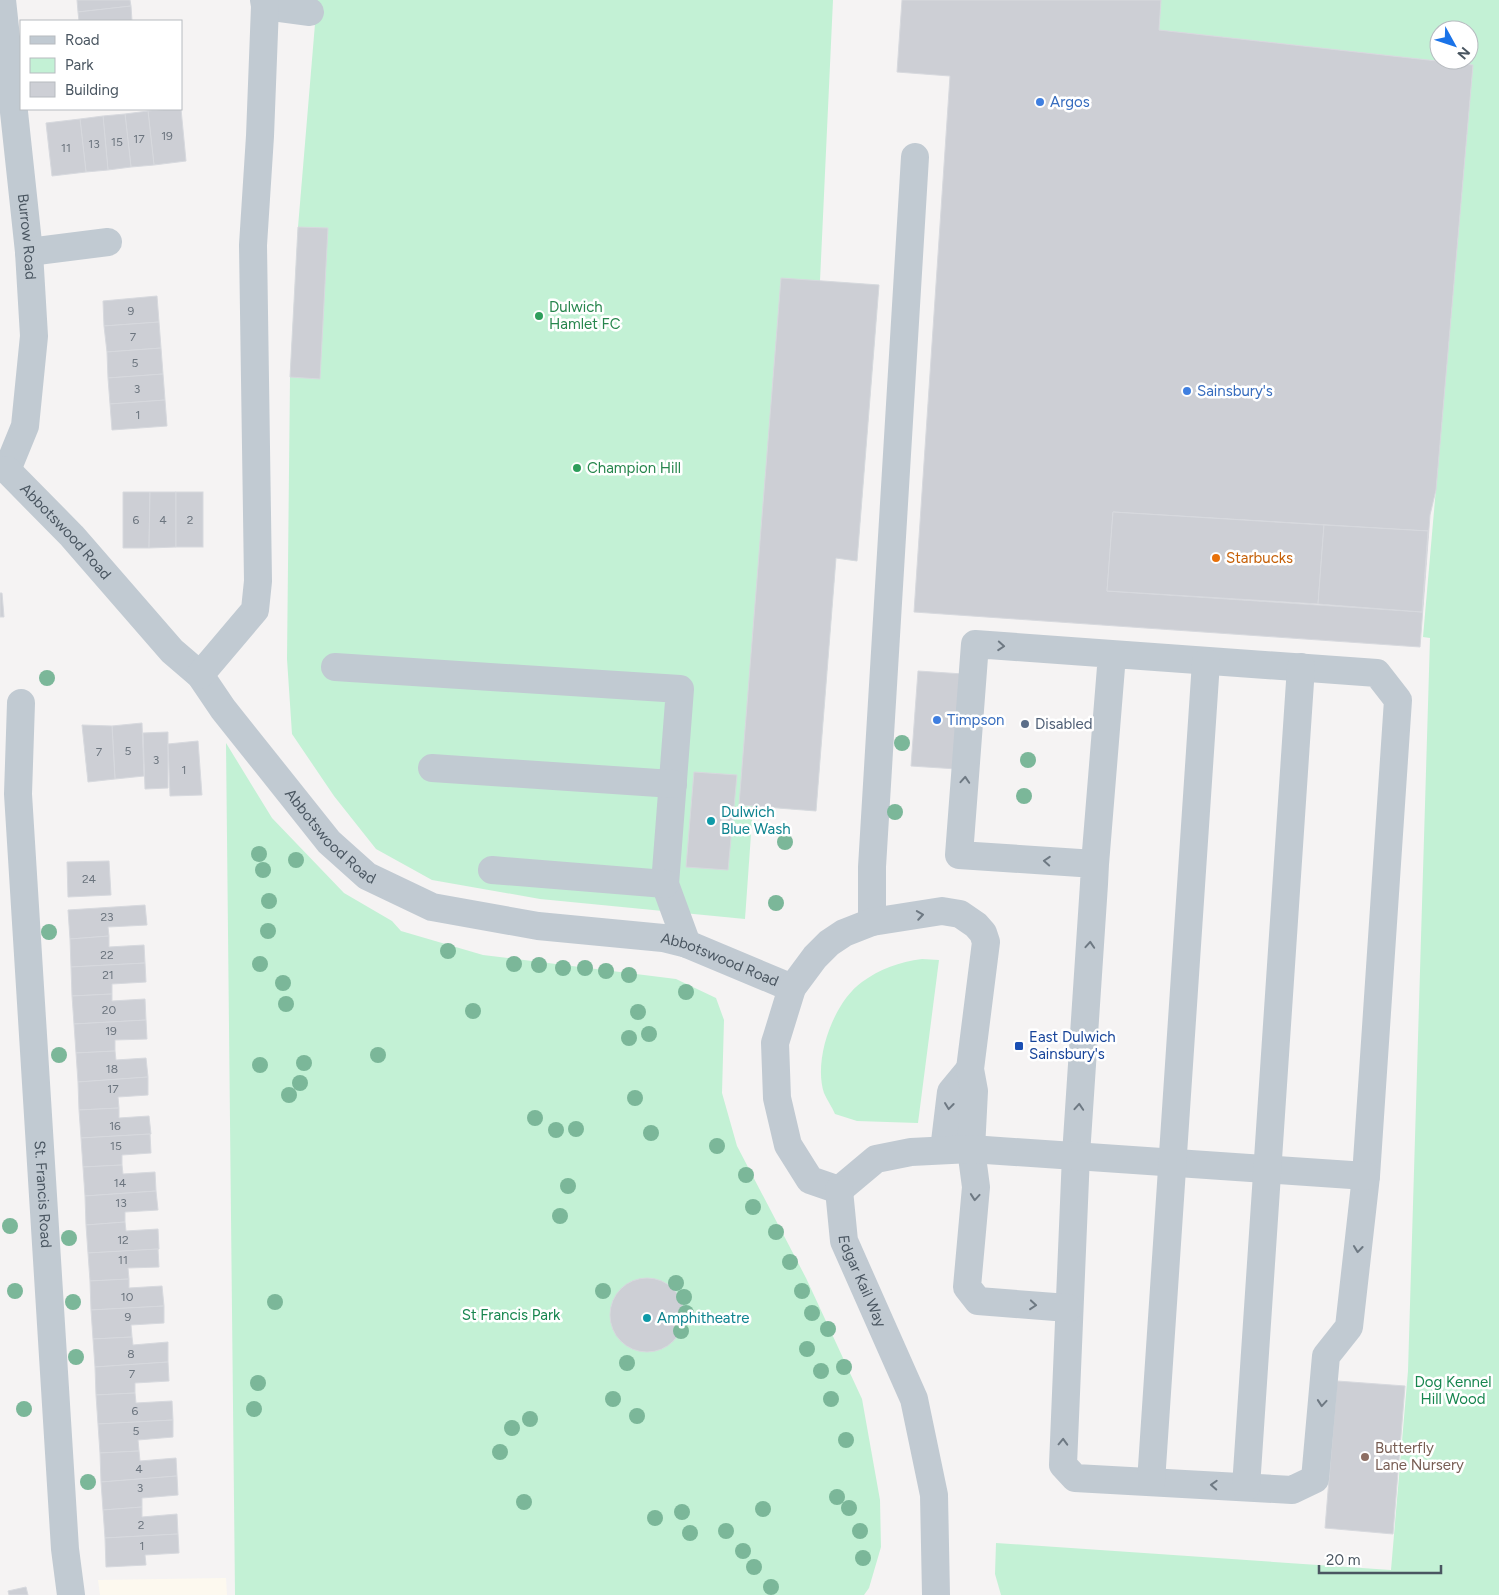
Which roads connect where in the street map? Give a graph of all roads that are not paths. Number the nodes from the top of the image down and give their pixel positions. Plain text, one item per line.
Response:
1 (2, 0) edge
2 (264, 3) edge
3 (310, 12) dead end
4 (6, 93) edge
5 (915, 157) dead end
6 (108, 242) dead end
7 (30, 252) junction
8 (4, 470) edge
9 (1112, 654) junction
10 (1206, 662) junction
11 (335, 667) dead end
12 (1301, 667) junction
13 (200, 675) junction
14 (21, 703) dead end
15 (432, 768) dead end
16 (673, 784) junction
17 (9, 795) edge
18 (492, 870) dead end
19 (1094, 874) junction
20 (665, 884) junction
21 (872, 922) junction
22 (687, 944) junction
23 (792, 988) junction
24 (970, 1069) junction
25 (971, 1149) junction
26 (944, 1150) junction
27 (1076, 1155) junction
28 (1173, 1164) junction
29 (1269, 1170) junction
30 (1364, 1189) junction
31 (839, 1190) junction
32 (1068, 1308) junction
33 (1151, 1482) junction
34 (1246, 1487) junction
35 (71, 1595) edge
36 (936, 1595) edge

1 - 4 street, Burrow Road
2 - 3 street
2 - 13 street
4 - 7 street, Burrow Road
5 - 21 street
6 - 7 street
7 - 8 street, Burrow Road
8 - 13 street, Abbotswood Road
9 - 10 street
9 - 19 street
19 -> 9 street
10 - 12 street
10 - 28 street
11 - 16 street
12 - 29 street
12 - 30 street
13 - 22 street, Abbotswood Road
14 - 17 street, St. Francis Road
15 - 16 street
16 - 20 street
17 - 35 street, St. Francis Road
18 - 20 street
27 -> 19 street
20 - 22 street
21 - 23 street
21 -> 24 street
22 - 23 street, Abbotswood Road
23 - 31 street
24 - 25 street
24 -> 26 street
25 - 26 street
25 - 27 street
25 -> 32 street
26 - 31 street
27 - 28 street
27 - 32 street
28 - 29 street
28 - 33 street
29 - 30 street
29 - 34 street
30 -> 34 street
31 - 36 street, Edgar Kail Way
33 -> 32 street
34 -> 33 street

